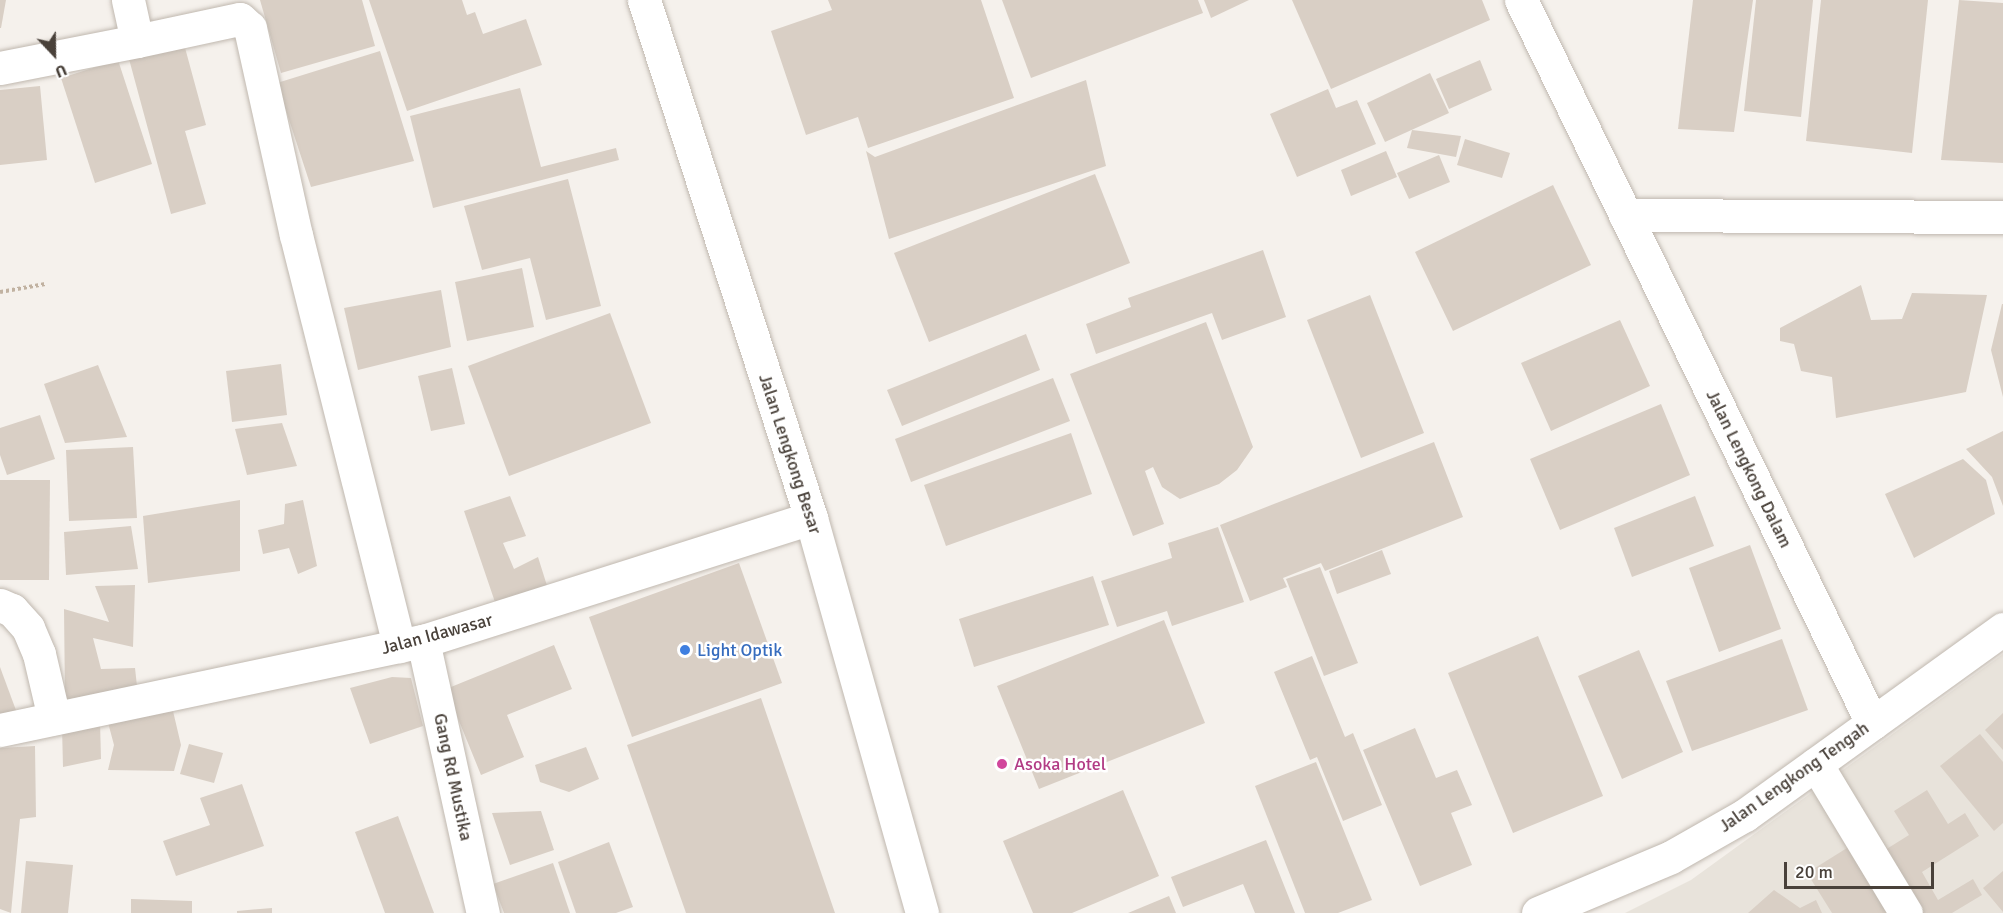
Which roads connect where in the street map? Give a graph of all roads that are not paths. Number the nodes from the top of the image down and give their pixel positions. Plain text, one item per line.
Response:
1 (128, 0) edge
2 (644, 0) edge
3 (1521, 0) edge
4 (137, 41) junction
5 (0, 68) edge
6 (1625, 215) junction
7 (2003, 217) edge
8 (811, 518) junction
9 (0, 605) edge
10 (2003, 629) edge
11 (411, 643) junction
12 (54, 718) junction
13 (1872, 723) junction
14 (0, 730) edge
15 (1816, 764) junction
16 (483, 913) edge
17 (922, 913) edge
18 (1538, 913) edge
19 (1906, 913) edge

1 - 4 street
2 - 8 street, Jalan Lengkong Besar
3 - 6 street, Jalan Lengkong Dalam
4 - 5 street
4 - 11 street, Gang Rd Mustika
6 - 7 street
6 - 13 street, Jalan Lengkong Dalam
8 - 11 street, Jalan Idawasar
8 - 17 street, Jalan Lengkong Besar
9 - 12 street
10 - 13 street, Jalan Lengkong Tengah
11 - 12 street, Jalan Idawasar
11 - 16 street, Gang Rd Mustika
12 - 14 street, Jalan Idawasar
13 - 15 street, Jalan Lengkong Tengah
15 - 18 street, Jalan Lengkong Tengah
15 - 19 street

